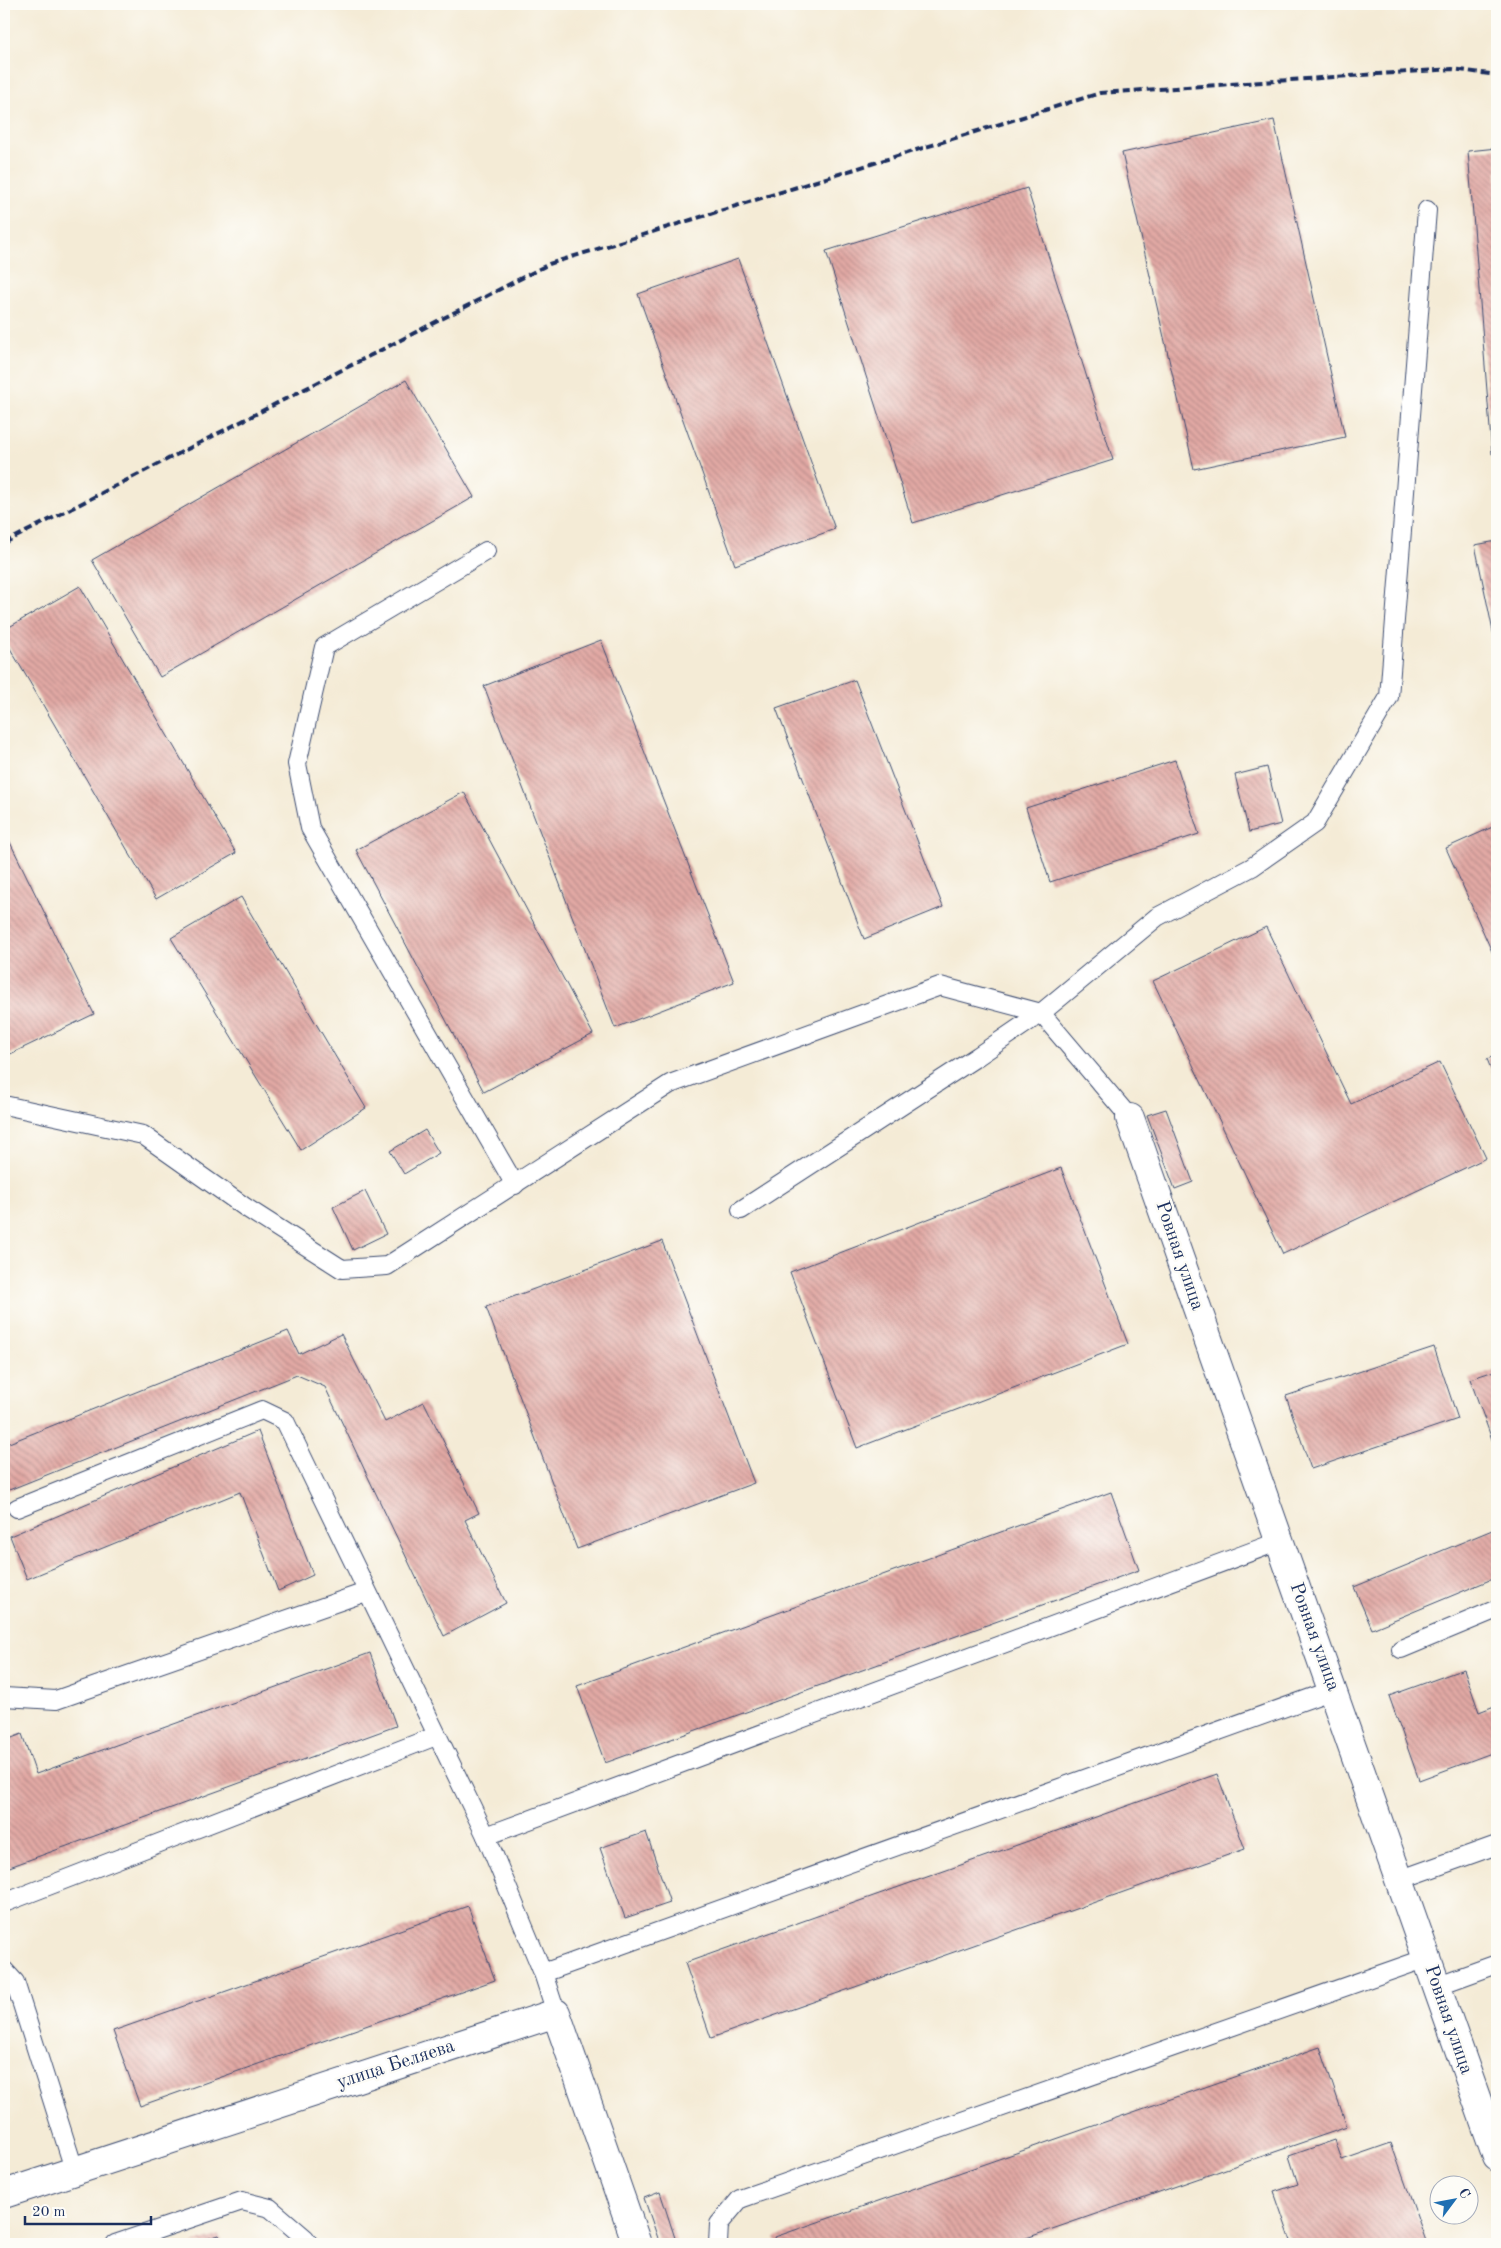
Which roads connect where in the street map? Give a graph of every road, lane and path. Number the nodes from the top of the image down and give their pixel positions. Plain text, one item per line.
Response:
1 (1427, 210) dead end
2 (486, 551) dead end
3 (1041, 1013) junction
4 (4, 1105) edge
5 (1130, 1118) joint
6 (514, 1185) junction
7 (741, 1210) dead end
8 (17, 1508) dead end
9 (1280, 1542) junction
10 (366, 1592) junction
11 (1497, 1609) edge
12 (1401, 1649) dead end
13 (1333, 1690) junction
14 (4, 1698) edge
15 (436, 1736) junction
16 (486, 1836) junction
17 (1497, 1845) edge
18 (1399, 1880) junction
19 (4, 1902) edge
20 (1427, 1958) junction
21 (1497, 1964) edge
22 (4, 1970) edge
23 (543, 1973) junction
24 (1436, 1986) junction
25 (556, 2013) junction
26 (1497, 2158) edge
27 (74, 2170) junction
28 (4, 2194) edge
29 (115, 2244) edge
30 (309, 2244) edge
31 (637, 2244) edge
32 (718, 2244) edge

1 - 3 lane
2 - 6 lane
3 - 5 lane
3 - 6 lane
3 - 7 lane
4 - 6 lane
5 - 9 street, Ровная улица
8 - 10 lane
9 - 13 street, Ровная улица
9 - 16 lane
10 - 14 lane
10 - 15 lane
11 - 12 lane
13 - 18 street, Ровная улица
13 - 23 lane
15 - 16 lane
15 - 19 lane
16 - 23 lane
17 - 18 lane
18 - 20 street, Ровная улица
20 - 24 street, Ровная улица
20 - 32 lane
21 - 24 lane
22 - 27 lane
23 - 25 lane
24 - 26 street, Ровная улица
25 - 27 street, улица Беляева
25 - 31 street
27 - 28 street, улица Беляева
29 - 30 lane

